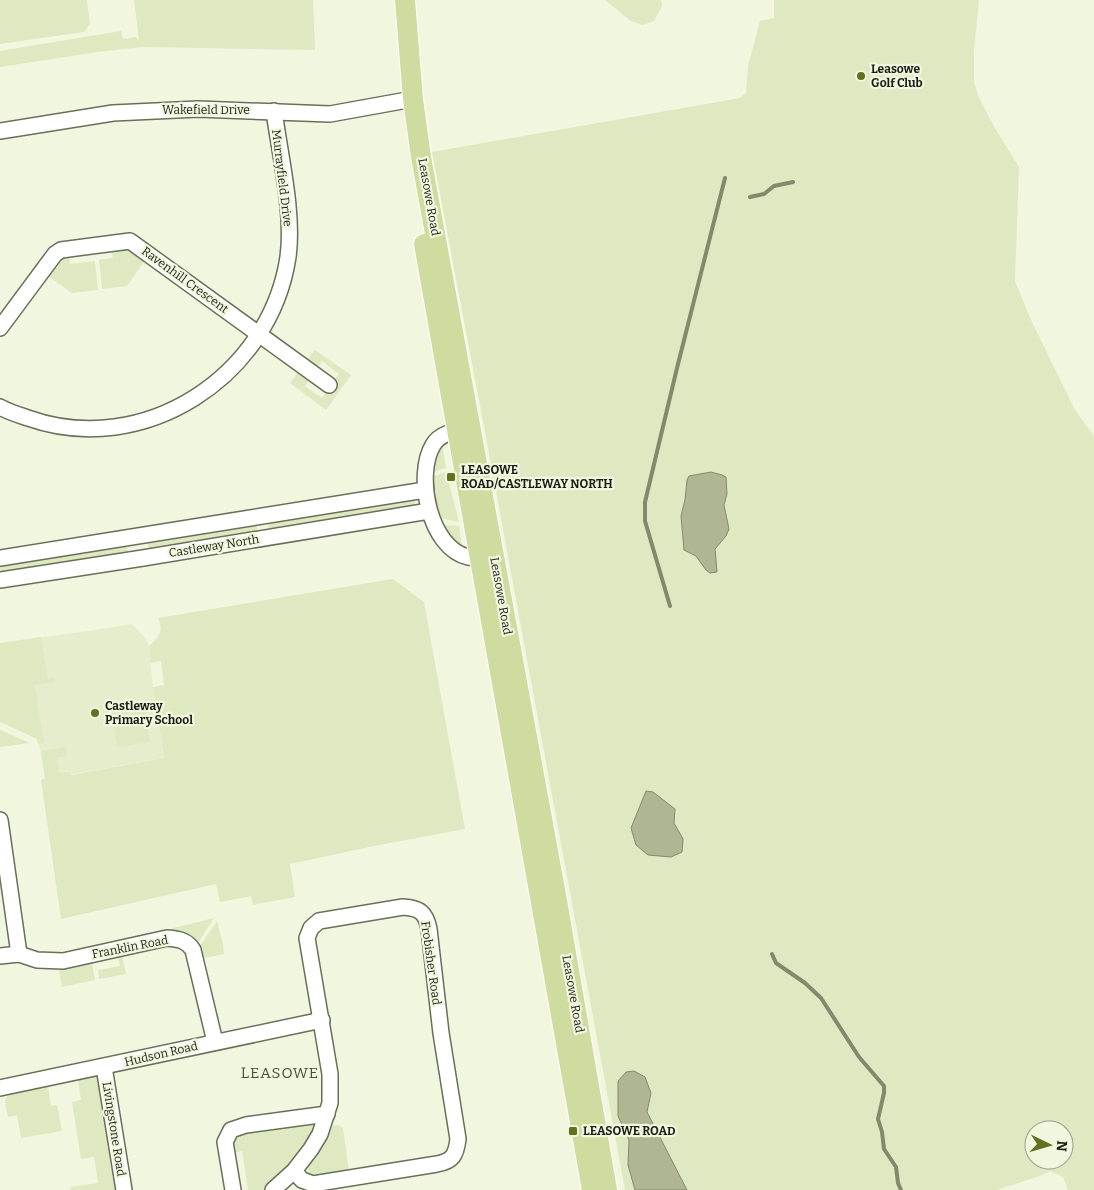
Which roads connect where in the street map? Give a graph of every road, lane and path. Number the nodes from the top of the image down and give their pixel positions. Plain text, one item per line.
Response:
1 (392, 0) edge
2 (405, 0) edge
3 (406, 100) junction
4 (274, 111) junction
5 (0, 131) edge
6 (0, 328) edge
7 (259, 334) junction
8 (329, 385) dead end
9 (0, 407) edge
10 (464, 430) junction
11 (425, 490) junction
12 (429, 511) junction
13 (260, 517) junction
14 (139, 536) junction
15 (263, 538) junction
16 (486, 555) junction
17 (0, 558) edge
18 (143, 558) junction
19 (0, 580) edge
20 (0, 820) edge
21 (19, 954) junction
22 (0, 956) edge
23 (322, 1020) junction
24 (215, 1042) junction
25 (104, 1067) junction
26 (0, 1088) edge
27 (327, 1114) junction
28 (294, 1171) junction
29 (124, 1190) edge
30 (234, 1190) edge
31 (273, 1190) edge
32 (592, 1190) edge
33 (607, 1190) edge

1 - 3 main road, Leasowe Road
2 - 3 main road, Leasowe Road
3 - 4 street, Wakefield Drive
3 - 10 main road, Leasowe Road
4 - 5 street, Wakefield Drive
4 - 7 street, Murrayfield Drive
6 - 7 street, Ravenhill Crescent
7 - 8 street, Ravenhill Crescent
7 - 9 street, Murrayfield Drive
10 - 11 street, Leasowe Road
10 - 16 main road, Leasowe Road
11 - 12 street, Leasowe Road
11 - 13 street, Castleway North
12 - 15 street, Castleway North
12 - 16 street, Leasowe Road
13 - 14 street, Castleway North
13 - 15 street
14 - 17 street, Castleway North
14 - 18 street
15 - 18 street, Castleway North
16 - 32 main road, Leasowe Road
16 - 33 main road, Leasowe Road
18 - 19 street, Castleway North
20 - 21 street
21 - 22 street, Franklin Road
21 - 24 street, Franklin Road
23 - 24 street, Hudson Road
23 - 27 street, Frobisher Road
23 - 28 street, Frobisher Road
24 - 25 street, Hudson Road
25 - 26 street, Hudson Road
25 - 29 street, Livingstone Road
27 - 28 street, Frobisher Road
27 - 30 street
28 - 31 street

